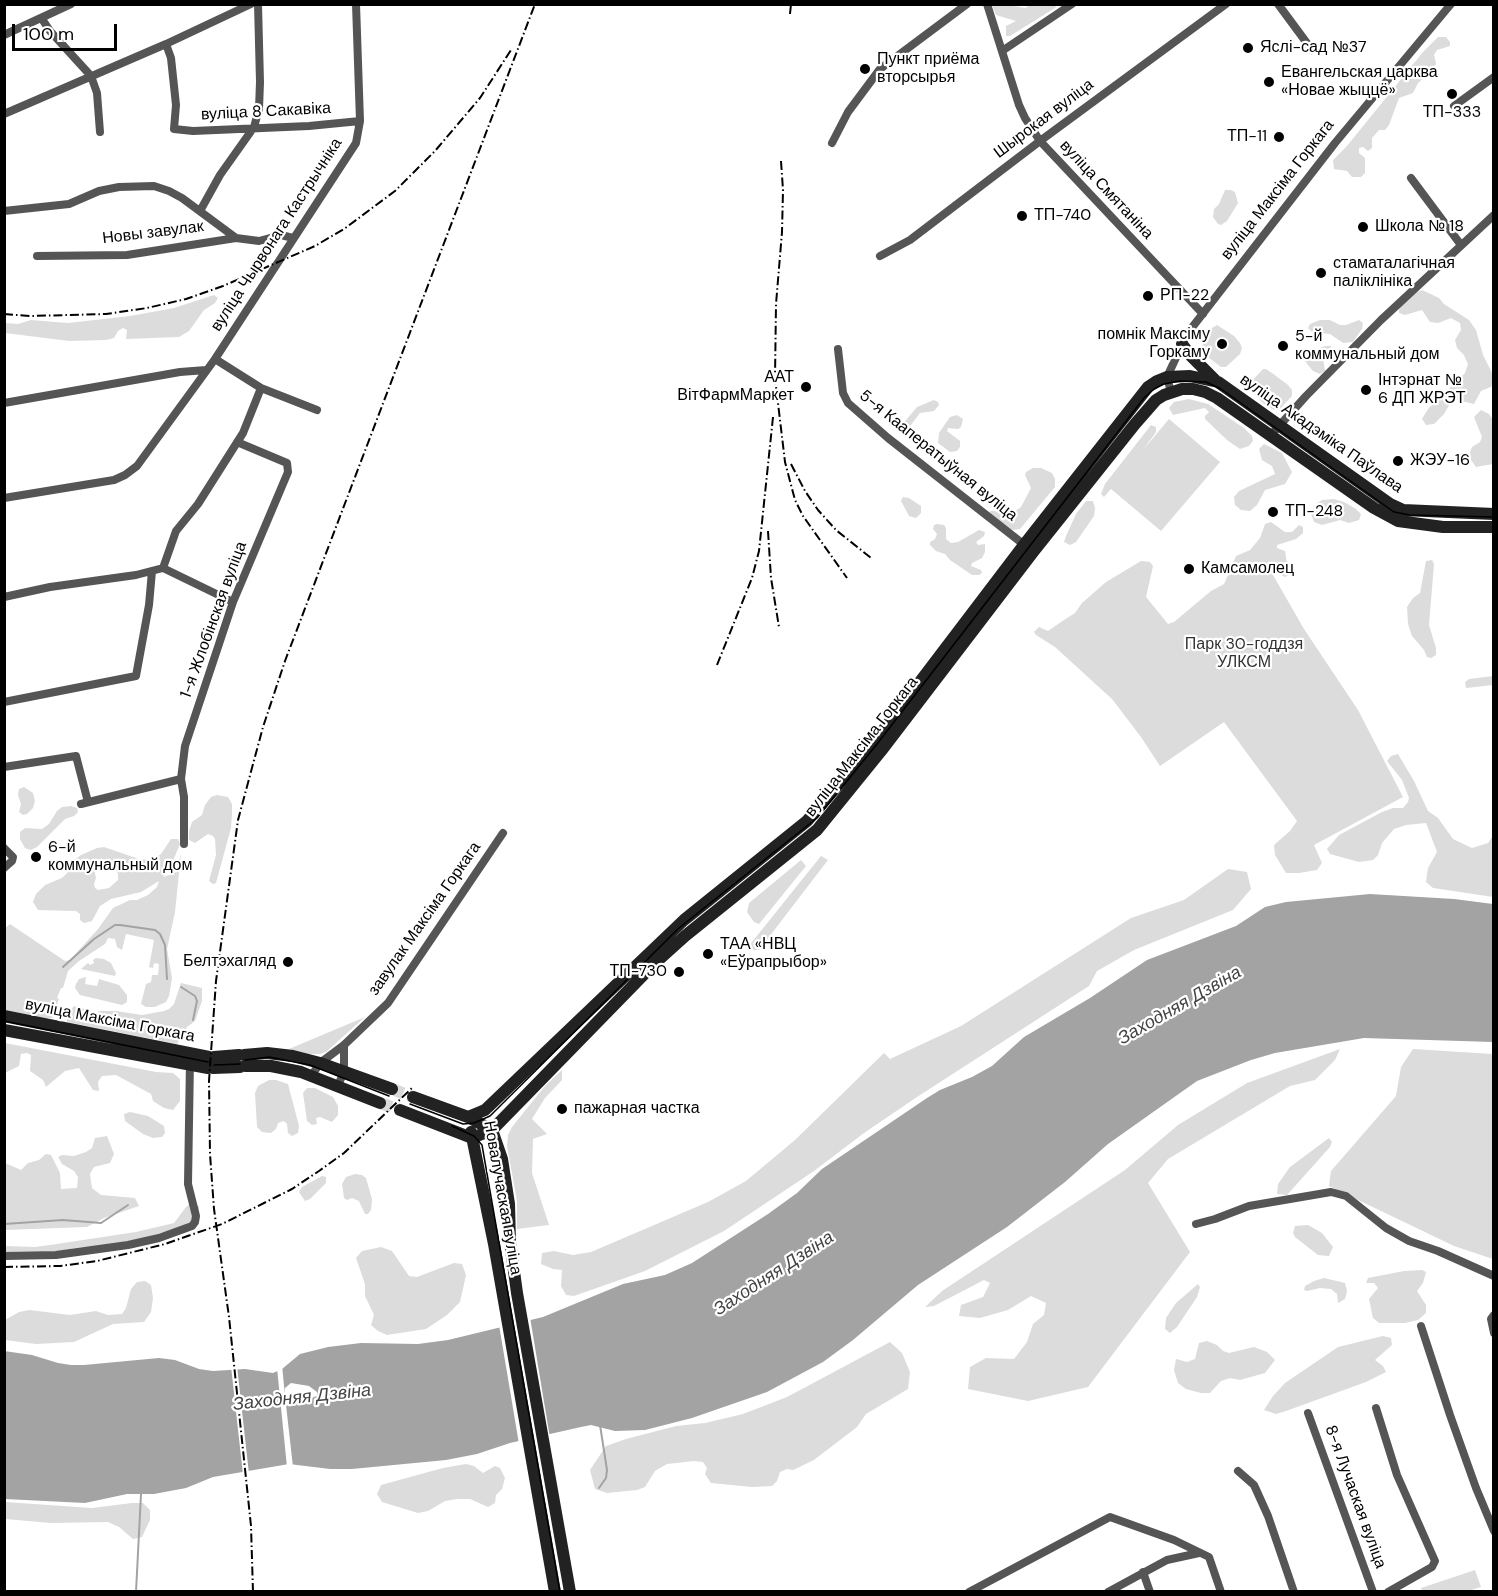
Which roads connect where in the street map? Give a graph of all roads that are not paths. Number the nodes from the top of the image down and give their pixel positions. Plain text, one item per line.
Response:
1 (71, 4) edge
2 (251, 4) edge
3 (258, 4) edge
4 (356, 4) edge
5 (967, 4) edge
6 (987, 4) edge
7 (1072, 4) edge
8 (1226, 4) edge
9 (1278, 4) edge
10 (1451, 4) edge
11 (42, 19) junction
12 (4, 35) edge
13 (166, 44) junction
14 (1312, 50) dead end
15 (1002, 51) junction
16 (91, 76) junction
17 (1494, 77) edge
18 (1454, 106) dead end
19 (4, 114) edge
20 (360, 121) junction
21 (254, 128) junction
22 (100, 132) dead end
23 (1040, 141) junction
24 (832, 143) dead end
25 (1411, 178) dead end
26 (4, 211) edge
27 (200, 211) junction
28 (1494, 215) edge
29 (236, 238) junction
30 (293, 238) junction
31 (1461, 245) junction
32 (37, 256) dead end
33 (880, 256) dead end
34 (1203, 314) junction
35 (1182, 344) junction
36 (838, 349) dead end
37 (215, 359) junction
38 (206, 370) junction
39 (1167, 377) junction
40 (1218, 382) junction
41 (261, 388) junction
42 (1172, 392) junction
43 (1156, 400) junction
44 (4, 403) edge
45 (317, 410) dead end
46 (1275, 430) junction
47 (237, 442) junction
48 (4, 498) edge
49 (1443, 513) junction
50 (1494, 514) edge
51 (1400, 516) junction
52 (1443, 527) junction
53 (1494, 527) edge
54 (1029, 548) junction
55 (163, 568) junction
56 (152, 571) junction
57 (4, 597) edge
58 (233, 602) junction
59 (4, 702) edge
60 (4, 767) edge
61 (181, 779) junction
62 (807, 821) junction
63 (817, 831) junction
64 (503, 833) dead end
65 (184, 844) dead end
66 (4, 848) edge
67 (4, 868) edge
68 (4, 1016) edge
69 (56, 1027) junction
70 (4, 1030) edge
71 (54, 1040) junction
72 (344, 1045) junction
73 (551, 1047) junction
74 (563, 1057) junction
75 (190, 1060) junction
76 (242, 1061) junction
77 (320, 1063) junction
78 (344, 1071) junction
79 (312, 1075) junction
80 (338, 1086) junction
81 (392, 1089) tunnel mouth
82 (413, 1097) tunnel mouth
83 (380, 1103) tunnel mouth
84 (400, 1110) tunnel mouth
85 (468, 1117) junction
86 (492, 1130) junction
87 (472, 1138) junction
88 (1196, 1224) dead end
89 (4, 1256) edge
90 (1494, 1276) edge
91 (1494, 1316) edge
92 (1421, 1326) dead end
93 (1494, 1333) edge
94 (1376, 1408) dead end
95 (1308, 1413) dead end
96 (1239, 1471) dead end
97 (1494, 1531) edge
98 (1199, 1553) junction
99 (1143, 1572) junction
100 (555, 1592) edge
101 (570, 1592) edge
102 (969, 1592) edge
103 (1108, 1592) edge
104 (1150, 1592) edge
105 (1221, 1592) edge
106 (1294, 1592) edge
107 (1373, 1592) edge
108 (1388, 1592) edge

1 - 11 street
2 - 13 street
3 - 21 street
4 - 20 street, вуліца Чырвонага Кастрычніка
5 - 24 street
6 - 15 street, вуліца Смятаніна
7 - 15 street
8 - 23 street, Шырокая вуліца
9 - 14 street
10 - 34 street, вуліца Максіма Горкага
11 - 12 street
11 - 16 street
13 - 16 street
13 - 21 street, вуліца 8 Сакавіка
15 - 23 street, вуліца Смятаніна
16 - 19 street
16 - 22 street
17 - 18 street
20 - 21 street, вуліца 8 Сакавіка
20 - 30 street, вуліца Чырвонага Кастрычніка
21 - 27 street
23 - 33 street, Шырокая вуліца
23 - 34 street, вуліца Смятаніна
25 - 31 street
26 - 27 street
27 - 29 street
28 - 31 street
29 - 30 street, Новы завулак
29 - 32 street, Новы завулак
30 - 37 street, вуліца Чырвонага Кастрычніка
31 - 46 street
34 - 35 street, вуліца Максіма Горкага
35 - 39 street, вуліца Максіма Горкага
35 - 40 main road
36 - 54 street, 5-я Кааператыўная вуліца
37 - 38 street, вуліца Чырвонага Кастрычніка
37 - 41 street
38 - 44 street
38 - 48 street, вуліца Чырвонага Кастрычніка
39 - 40 main road, вуліца Акадэміка Паўлава
39 - 42 street
39 - 43 main road, вуліца Максіма Горкага
39 - 54 main road, вуліца Максіма Горкага
40 - 46 main road, вуліца Акадэміка Паўлава
41 - 45 street
41 - 47 street
42 - 43 main road, вуліца Максіма Горкага
42 - 46 main road, вуліца Акадэміка Паўлава
43 - 54 main road, вуліца Максіма Горкага
46 - 51 main road, вуліца Акадэміка Паўлава
47 - 55 street
47 - 58 street, 1-я Жлобінская вуліца
49 - 50 main road, вуліца Акадэміка Паўлава
49 - 51 main road, вуліца Акадэміка Паўлава
49 - 52 street
51 - 52 main road, вуліца Акадэміка Паўлава
52 - 53 main road, вуліца Акадэміка Паўлава
54 - 62 main road, вуліца Максіма Горкага
54 - 63 main road, вуліца Максіма Горкага
55 - 56 street
55 - 58 street
56 - 57 street
56 - 59 street
58 - 61 street, 1-я Жлобінская вуліца
60 - 61 street
61 - 65 street, 1-я Жлобінская вуліца
62 - 63 street
62 - 73 main road, вуліца Максіма Горкага
63 - 74 main road, вуліца Максіма Горкага
64 - 72 street, завулак Максіма Горкага
66 - 67 street
68 - 69 main road, вуліца Максіма Горкага
69 - 71 street
69 - 75 main road, вуліца Максіма Горкага
70 - 71 main road, вуліца Максіма Горкага
71 - 75 main road, вуліца Максіма Горкага
72 - 77 street, завулак Максіма Горкага
72 - 78 street
73 - 74 street
73 - 85 main road, вуліца Максіма Горкага
74 - 86 main road, вуліца Максіма Горкага
75 - 76 main road, вуліца Максіма Горкага
75 - 89 street
76 - 77 main road, вуліца Максіма Горкага
76 - 79 main road, вуліца Максіма Горкага
77 - 78 main road, вуліца Максіма Горкага
77 - 79 street, завулак Максіма Горкага
78 - 80 street
78 - 81 main road, вуліца Максіма Горкага
79 - 80 main road, вуліца Максіма Горкага
80 - 83 main road, вуліца Максіма Горкага
82 - 85 main road
84 - 87 main road
85 - 86 main road, Новалучаская вуліца
85 - 87 main road, Новалучаская вуліца
86 - 87 main road, вуліца Максіма Горкага
86 - 101 main road, Новалучаская вуліца
87 - 100 main road, Новалучаская вуліца
88 - 90 street
91 - 93 street
92 - 97 street
94 - 108 street
95 - 107 street, 8-я Лучаская вуліца
96 - 106 street
98 - 99 street
98 - 102 street
98 - 105 street
99 - 103 street
99 - 104 street

